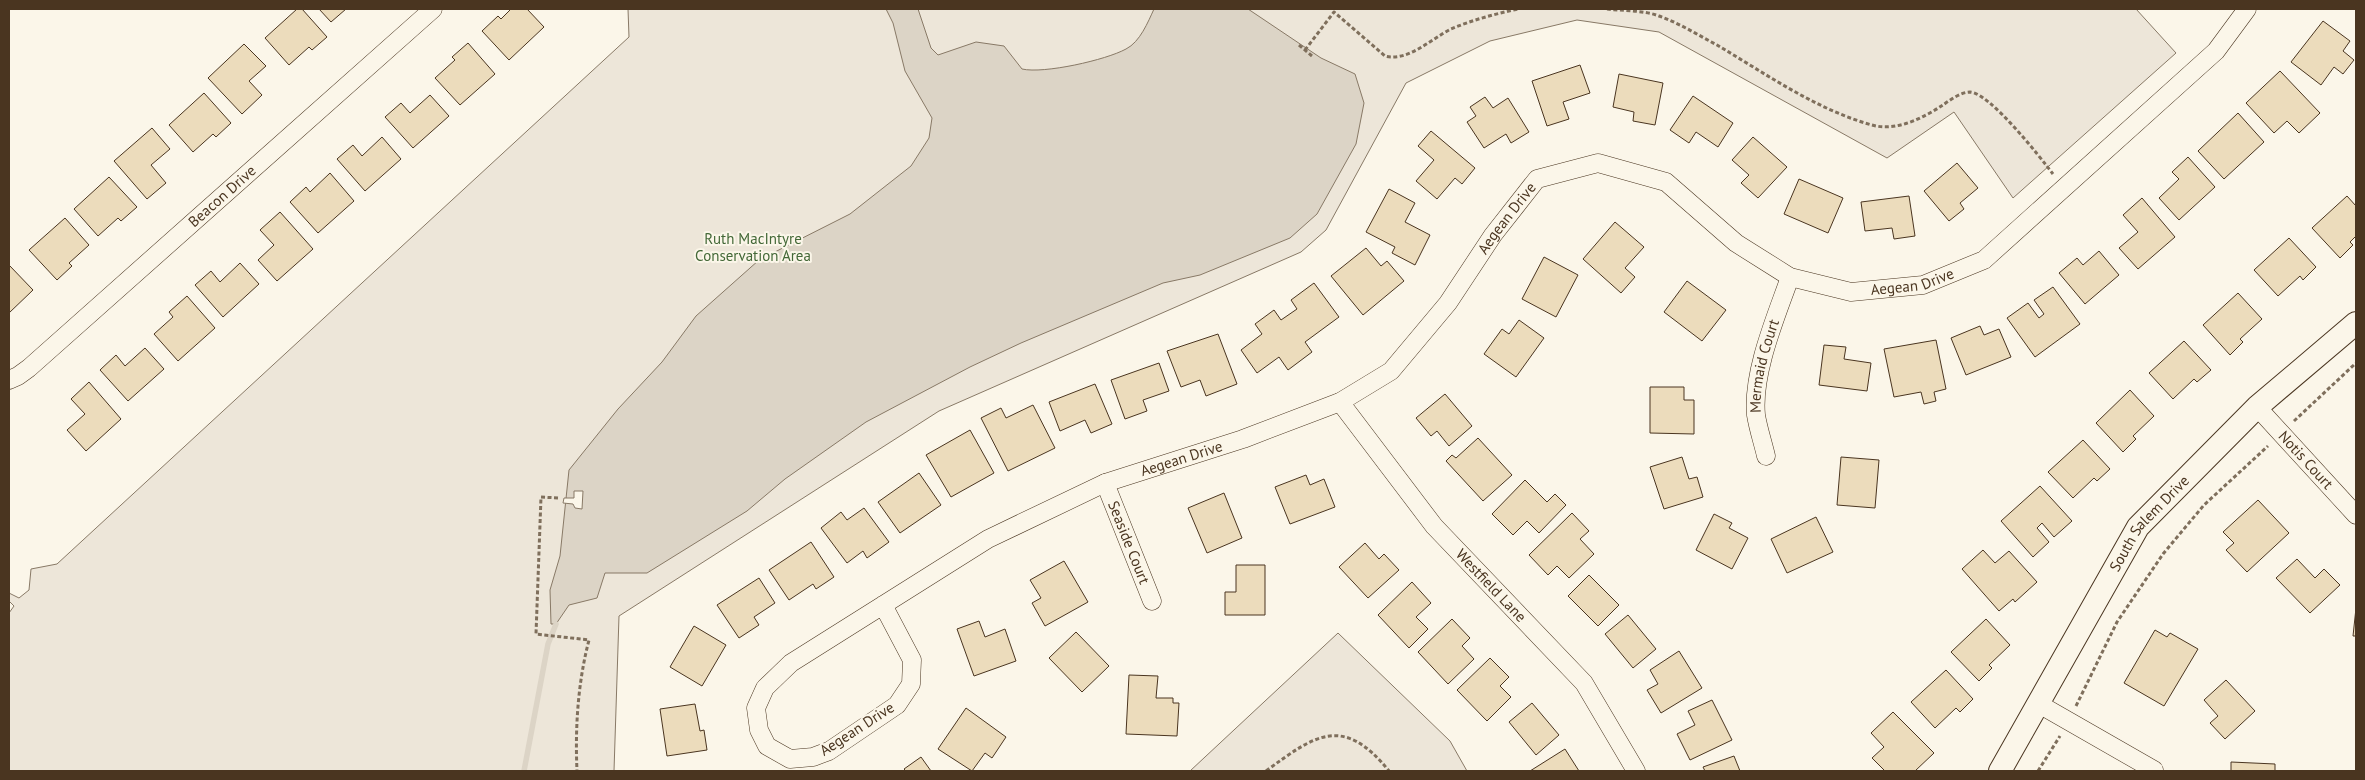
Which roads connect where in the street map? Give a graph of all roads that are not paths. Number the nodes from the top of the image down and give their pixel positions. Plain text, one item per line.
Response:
1 (433, 9) edge
2 (2247, 9) edge
3 (1790, 277) junction
4 (2356, 323) edge
5 (9, 380) edge
6 (1340, 402) junction
7 (2257, 407) junction
8 (1766, 456) dead end
9 (1105, 483) junction
10 (2356, 515) edge
11 (1152, 601) dead end
12 (883, 605) junction
13 (2037, 704) junction
14 (2154, 770) dead end
15 (1636, 771) edge
16 (2000, 771) edge

1 - 5 street, Beacon Drive
2 - 3 street, Aegean Drive
3 - 6 street, Aegean Drive
3 - 8 street, Mermaid Court
4 - 7 street, South Salem Drive
6 - 9 street, Aegean Drive
6 - 15 street, Westfield Lane
7 - 10 street, Notis Court
7 - 13 street, South Salem Drive
9 - 11 street, Seaside Court
9 - 12 street, Aegean Drive
12 - 12 street, Aegean Drive
13 - 14 street
13 - 16 street, South Salem Drive

